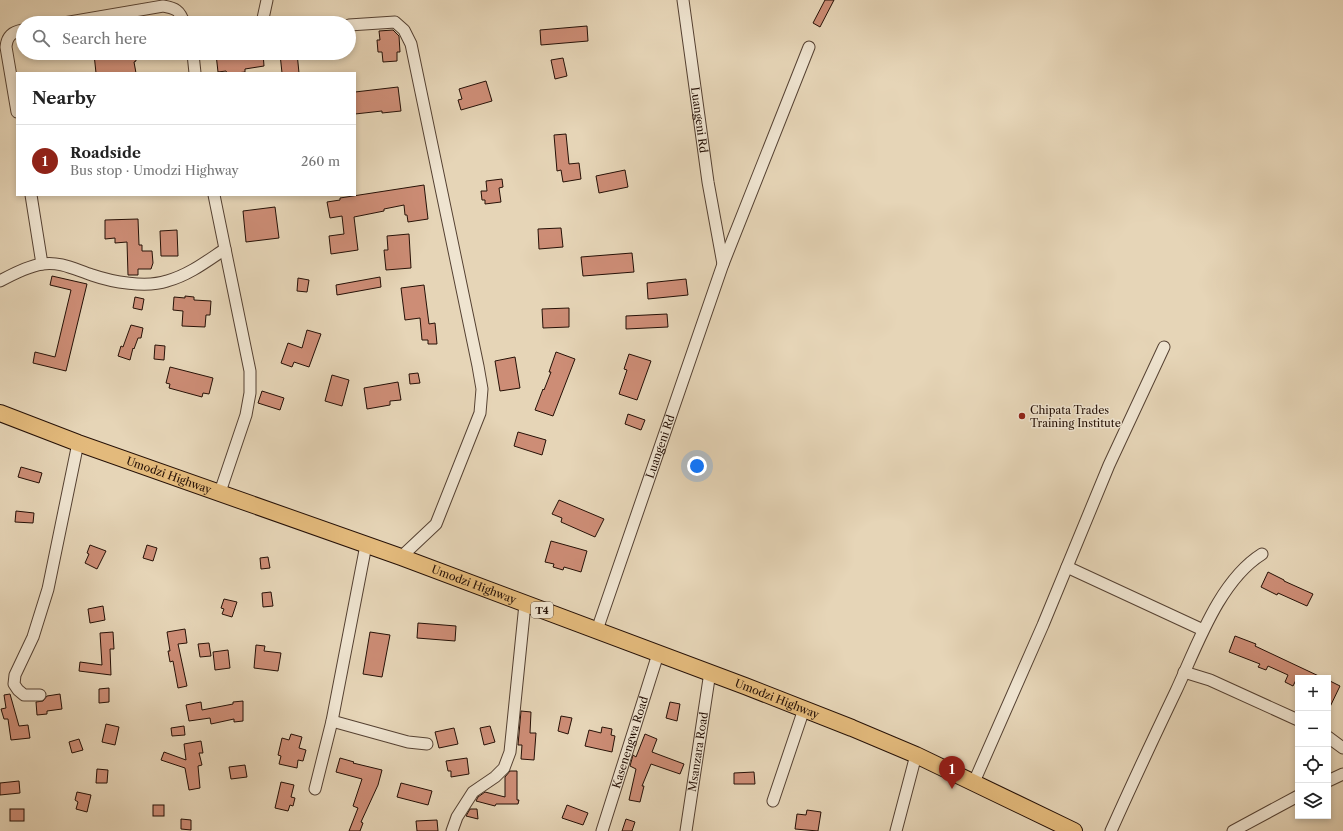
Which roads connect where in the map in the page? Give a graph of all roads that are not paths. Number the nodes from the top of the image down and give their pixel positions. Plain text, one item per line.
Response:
1 (267, 0) edge
2 (683, 0) edge
3 (105, 16) edge
4 (182, 16) edge
5 (264, 16) edge
6 (356, 25) edge
7 (16, 31) edge
8 (809, 47) dead end
9 (194, 60) edge
10 (195, 72) edge
11 (16, 106) edge
12 (31, 196) edge
13 (214, 196) edge
14 (225, 249) junction
15 (42, 264) junction
16 (723, 264) junction
17 (0, 281) edge
18 (1164, 347) dead end
19 (0, 413) edge
20 (78, 443) junction
21 (220, 492) junction
22 (366, 545) junction
23 (1262, 554) dead end
24 (401, 557) junction
25 (1067, 567) junction
26 (525, 604) junction
27 (597, 630) junction
28 (1203, 630) junction
29 (658, 654) junction
30 (710, 672) junction
31 (1184, 672) junction
32 (40, 695) dead end
33 (804, 710) junction
34 (1295, 719) edge
35 (332, 722) junction
36 (1331, 739) edge
37 (427, 744) dead end
38 (1343, 748) edge
39 (916, 754) junction
40 (1343, 774) edge
41 (1331, 780) edge
42 (974, 782) junction
43 (315, 789) dead end
44 (1295, 798) edge
45 (773, 801) dead end
46 (452, 831) edge
47 (602, 831) edge
48 (686, 831) edge
49 (896, 831) edge
50 (1073, 831) edge
51 (1111, 831) edge
52 (1233, 831) edge

1 - 5 street
2 - 16 street, Luangeni Rd
3 - 4 street
6 - 24 street
7 - 11 street
8 - 16 street, Luangeni Rd
9 - 10 street
12 - 15 street
13 - 14 street
14 - 15 street
14 - 21 street
15 - 17 street
16 - 27 street, Luangeni Rd
18 - 25 street
19 - 20 highway, Umodzi Highway / T4
20 - 21 highway, Umodzi Highway / T4
20 - 32 street
21 - 22 highway, Umodzi Highway / T4
22 - 24 highway, Umodzi Highway / T4
22 - 35 street
23 - 28 street
24 - 26 highway, Umodzi Highway / T4
25 - 28 street
25 - 42 street
26 - 27 highway, Umodzi Highway / T4
26 - 46 street
27 - 29 highway, Umodzi Highway / T4
28 - 31 street
29 - 30 highway, Umodzi Highway / T4
29 - 47 street, Kasenengwa Road
30 - 33 highway, Umodzi Highway / T4
30 - 48 street, Msanzara Road
31 - 34 street
31 - 51 street
33 - 39 highway, Umodzi Highway / T4
33 - 45 street
35 - 37 street
35 - 43 street
36 - 38 street
39 - 42 highway, Umodzi Highway / T4
39 - 49 street
40 - 41 street
42 - 50 highway, Umodzi Highway / T4
44 - 52 street

